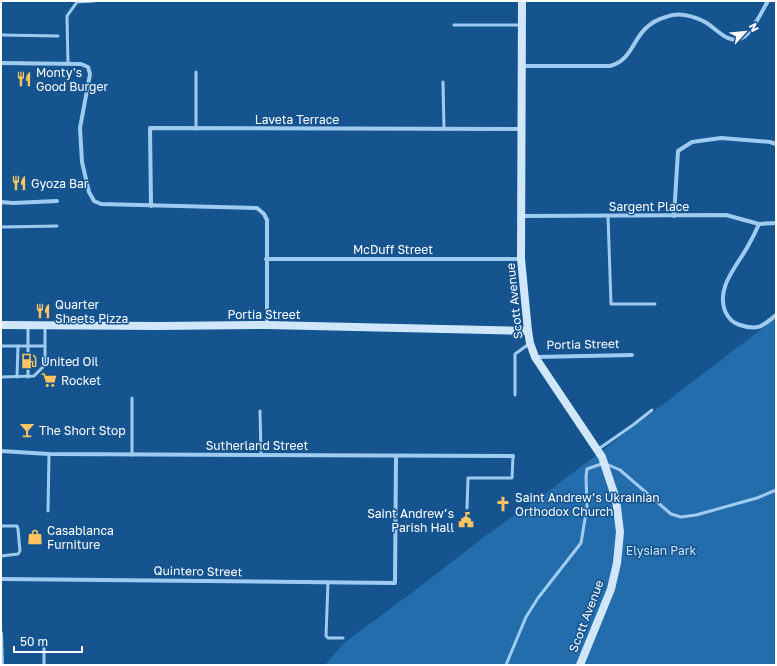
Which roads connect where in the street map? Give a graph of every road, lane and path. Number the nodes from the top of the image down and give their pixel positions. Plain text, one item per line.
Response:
1 (94, 1) edge
2 (522, 1) edge
3 (768, 1) edge
4 (454, 25) dead end
5 (522, 25) junction
6 (1, 35) edge
7 (58, 36) dead end
8 (1, 63) edge
9 (68, 64) junction
10 (522, 66) junction
11 (196, 72) dead end
12 (443, 82) dead end
13 (196, 128) junction
14 (444, 129) junction
15 (522, 129) junction
16 (776, 144) edge
17 (57, 201) dead end
18 (1, 202) edge
19 (152, 206) junction
20 (521, 216) junction
21 (608, 216) junction
22 (674, 216) junction
23 (776, 223) edge
24 (759, 224) junction
25 (57, 226) dead end
26 (1, 227) edge
27 (266, 259) junction
28 (521, 259) junction
29 (655, 304) dead end
30 (776, 315) edge
31 (1, 325) edge
32 (45, 325) junction
33 (267, 325) junction
34 (28, 326) junction
35 (528, 331) junction
36 (530, 343) junction
37 (1, 346) edge
38 (18, 346) junction
39 (28, 346) junction
40 (45, 346) junction
41 (28, 354) dead end
42 (632, 354) dead end
43 (536, 357) junction
44 (28, 370) dead end
45 (1, 377) edge
46 (17, 377) junction
47 (28, 377) junction
48 (515, 395) dead end
49 (132, 398) dead end
50 (652, 410) dead end
51 (260, 411) dead end
52 (598, 450) junction
53 (1, 451) edge
54 (49, 454) junction
55 (132, 455) junction
56 (261, 455) junction
57 (396, 456) junction
58 (513, 456) joint
59 (604, 463) junction
60 (776, 490) edge
61 (467, 508) dead end
62 (48, 511) dead end
63 (1, 526) edge
64 (1, 556) edge
65 (1, 579) edge
66 (328, 583) junction
67 (1, 633) edge
68 (343, 638) dead end
69 (44, 648) dead end
70 (2, 665) edge
71 (44, 665) edge
72 (506, 665) edge
73 (580, 665) edge

1 - 9 lane
2 - 5 street, Scott Avenue
3 - 10 street
4 - 5 lane
5 - 10 street, Scott Avenue
6 - 7 lane
8 - 9 street
9 - 19 street
10 - 15 street, Scott Avenue
11 - 13 lane
12 - 14 lane
13 - 14 street, Laveta Terrace
13 - 19 street, Laveta Terrace
14 - 15 street, Laveta Terrace
15 - 20 street, Scott Avenue
16 - 22 street
17 - 18 street
19 - 27 street
20 - 21 street, Sargent Place
20 - 28 street, Scott Avenue
21 - 22 street, Sargent Place
21 - 29 lane
22 - 24 street, Sargent Place
23 - 24 street, Sargent Place
24 - 30 street
25 - 26 lane
27 - 28 street, McDuff Street
27 - 33 street
28 - 35 street, Scott Avenue
31 - 34 street, Portia Street
32 - 33 street, Portia Street
32 - 34 street, Portia Street
32 - 40 lane
33 - 35 street, Portia Street
34 - 39 lane
35 - 36 street, Scott Avenue
36 - 43 street, Scott Avenue
36 - 48 lane
37 - 38 lane
38 - 39 lane
38 - 46 lane
39 - 40 lane
39 - 41 lane
40 - 47 lane
42 - 43 street, Portia Street
43 - 52 street, Scott Avenue
44 - 47 lane
45 - 46 lane
46 - 47 lane
49 - 55 lane
50 - 52 lane
51 - 56 lane
52 - 59 street, Scott Avenue
53 - 54 street, Sutherland Street
54 - 55 street, Sutherland Street
54 - 62 lane
55 - 56 street, Sutherland Street
56 - 57 street, Sutherland Street
57 - 58 street, Sutherland Street
57 - 66 street, Quintero Street
58 - 61 lane
59 - 60 lane
59 - 72 lane
59 - 73 street, Scott Avenue
63 - 64 lane
65 - 66 street, Quintero Street
66 - 68 lane
67 - 70 street
69 - 71 lane

